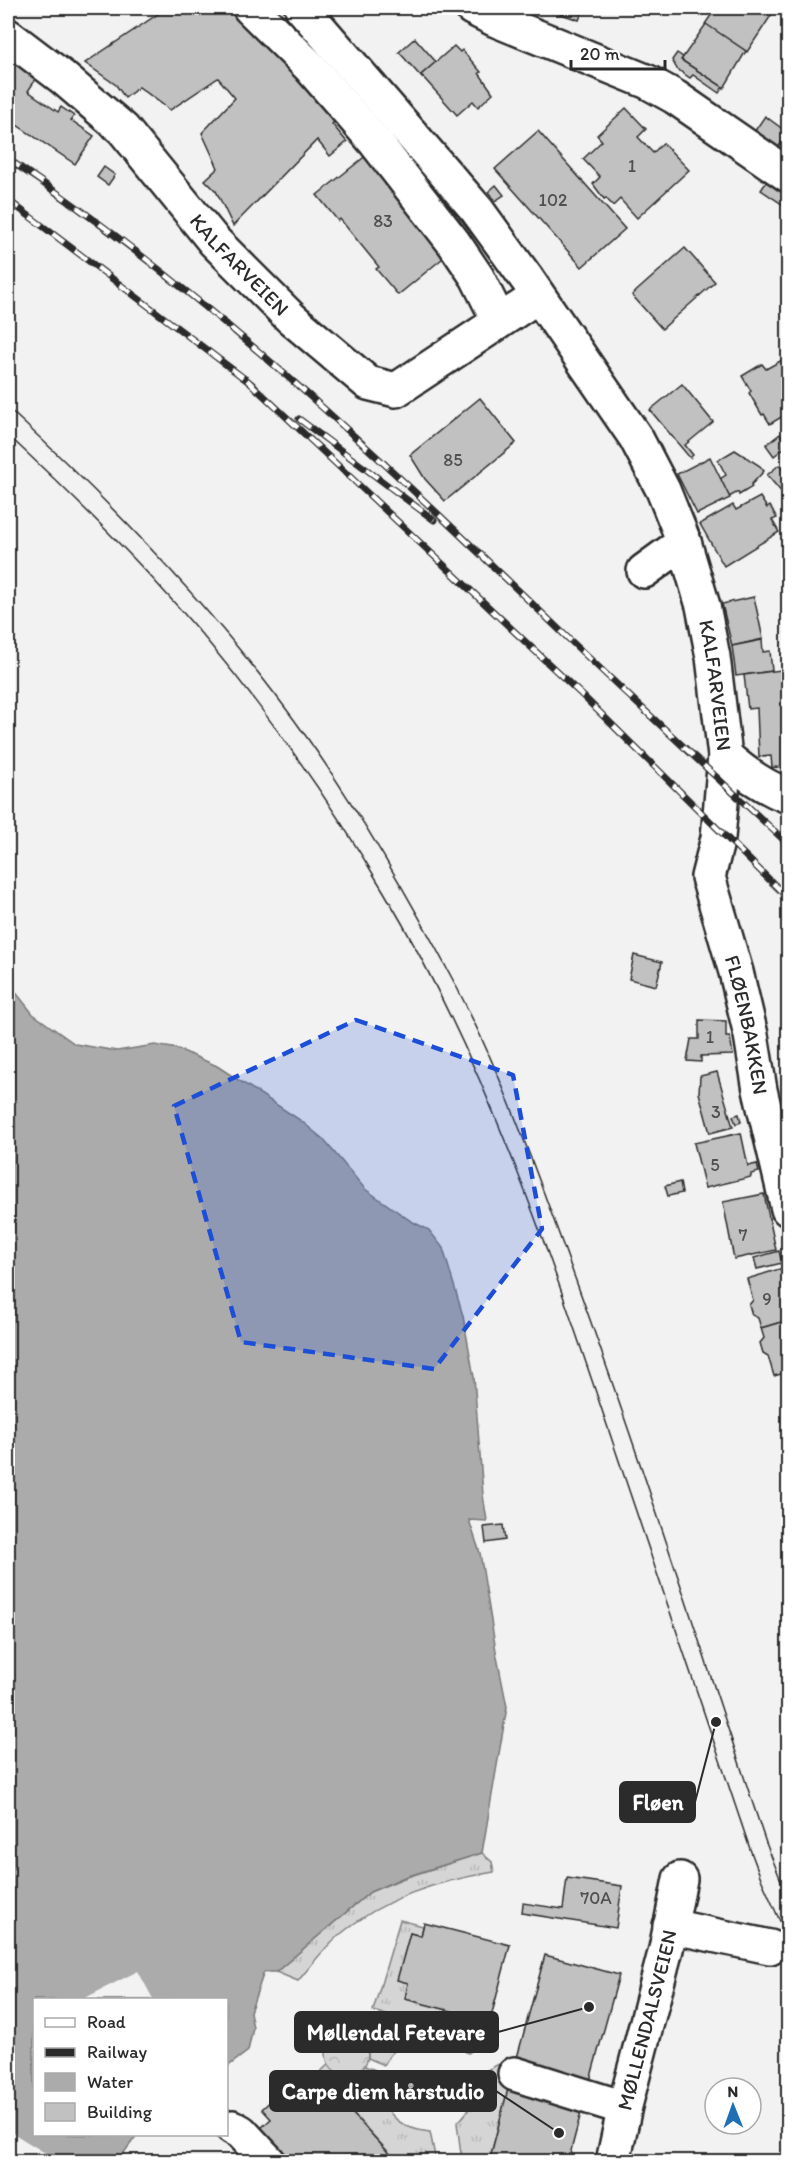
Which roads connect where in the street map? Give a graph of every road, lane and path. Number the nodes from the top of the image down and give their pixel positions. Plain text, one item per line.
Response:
1 (250, 8) edge
2 (302, 8) edge
3 (472, 8) edge
4 (8, 36) edge
5 (789, 175) edge
6 (538, 296) junction
7 (499, 321) junction
8 (684, 542) junction
9 (644, 571) dead end
10 (725, 756) junction
11 (789, 796) edge
12 (789, 1209) edge
13 (680, 1879) dead end
14 (670, 1926) junction
15 (770, 1947) dead end
16 (515, 2074) dead end
17 (624, 2108) junction
18 (232, 2127) dead end
19 (269, 2162) edge
20 (613, 2162) edge

1 - 7 street
2 - 6 street, KALFARVEIEN
3 - 5 street
4 - 7 street, KALFARVEIEN
6 - 7 street, KALFARVEIEN
6 - 8 street, KALFARVEIEN
8 - 9 street
8 - 10 street, KALFARVEIEN
10 - 11 street, KALFARVEIEN
10 - 12 street, FLØENBAKKEN
13 - 14 street, MØLLENDALSVEIEN
14 - 15 street
14 - 17 street, MØLLENDALSVEIEN
16 - 17 street
17 - 20 street, MØLLENDALSVEIEN
18 - 19 street

